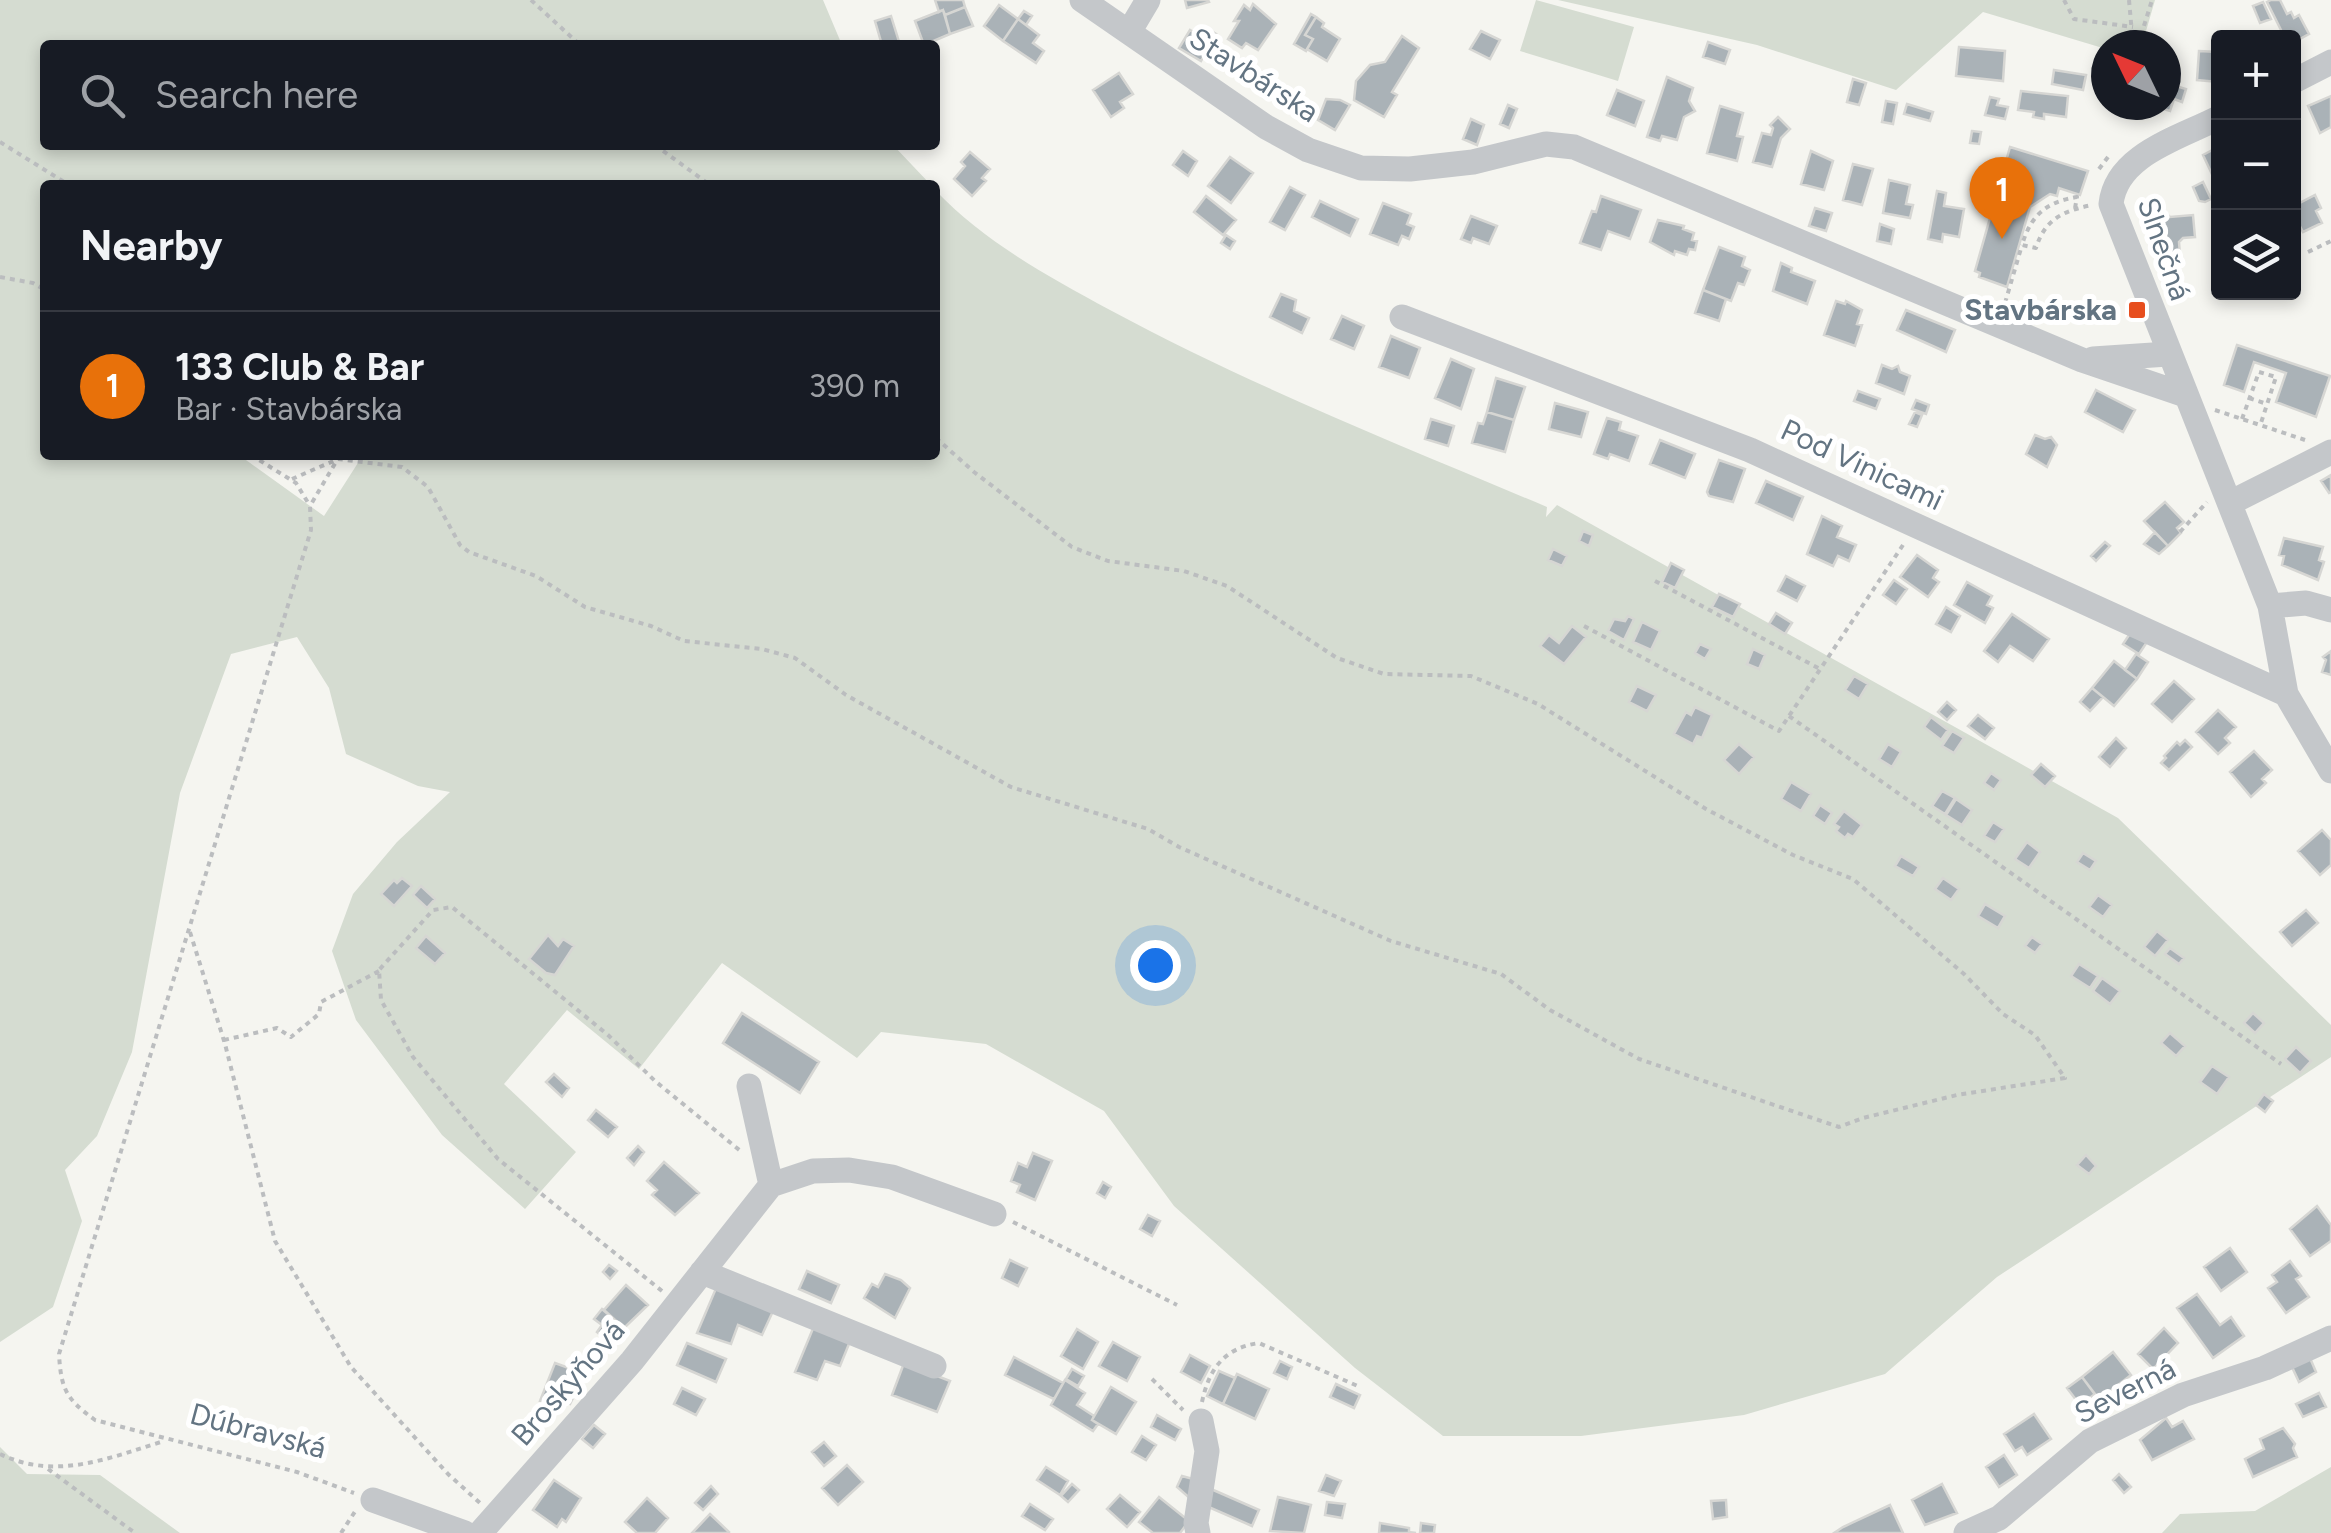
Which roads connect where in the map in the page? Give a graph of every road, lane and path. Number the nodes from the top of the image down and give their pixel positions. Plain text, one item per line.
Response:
1 (531, 0) edge
2 (1082, 0) edge
3 (1148, 0) edge
4 (2064, 0) edge
5 (2129, 0) edge
6 (2152, 0) edge
7 (2133, 26) junction
8 (2134, 30) edge
9 (2141, 30) edge
10 (1129, 32) junction
11 (575, 40) edge
12 (2331, 62) edge
13 (2301, 77) edge
14 (2214, 120) edge
15 (0, 142) edge
16 (662, 150) edge
17 (60, 180) edge
18 (703, 180) edge
19 (2092, 205) dead end
20 (2074, 208) junction
21 (2331, 240) edge
22 (2022, 245) junction
23 (2308, 252) dead end
24 (0, 278) edge
25 (40, 287) edge
26 (2001, 316) dead end
27 (1402, 317) dead end
28 (2168, 354) junction
29 (2082, 360) junction
30 (2186, 398) junction
31 (2250, 398) junction
32 (2268, 404) junction
33 (2242, 420) junction
34 (2260, 426) junction
35 (940, 441) edge
36 (2322, 447) edge
37 (260, 460) edge
38 (333, 460) edge
39 (337, 460) edge
40 (358, 460) edge
41 (292, 479) junction
42 (310, 506) junction
43 (2223, 509) junction
44 (1916, 526) junction
45 (2180, 532) dead end
46 (1655, 581) dead end
47 (2270, 606) junction
48 (2331, 610) edge
49 (1584, 626) dead end
50 (1820, 670) junction
51 (2286, 694) junction
52 (1789, 716) junction
53 (2331, 771) edge
54 (190, 932) junction
55 (380, 970) junction
56 (224, 1040) junction
57 (2281, 1064) dead end
58 (749, 1086) dead end
59 (769, 1173) junction
60 (994, 1214) joint
61 (702, 1272) junction
62 (678, 1304) junction
63 (1177, 1305) dead end
64 (2331, 1338) edge
65 (934, 1366) dead end
66 (1152, 1379) dead end
67 (1360, 1387) dead end
68 (1201, 1421) junction
69 (166, 1440) junction
70 (0, 1454) edge
71 (48, 1469) junction
72 (373, 1500) joint
73 (487, 1524) edge
74 (438, 1528) edge
75 (135, 1533) edge
76 (465, 1533) edge
77 (1198, 1533) edge
78 (1966, 1533) edge

1 - 11 path
2 - 10 street, Stavbárska
3 - 10 street
4 - 7 path
5 - 7 path
6 - 9 path
7 - 8 path
10 - 29 street, Stavbárska
12 - 13 street
14 - 28 street, Slnečná
15 - 17 path
16 - 18 path
19 - 20 path
20 - 22 path
20 - 22 path
21 - 23 path
22 - 26 path
24 - 25 path
27 - 44 street, Pod Vinicami
28 - 29 street, Stavbárska
28 - 30 street, Slnečná
29 - 30 street, Stavbárska
30 - 33 path
30 - 43 street
31 - 32 path
31 - 32 path
31 - 33 path
32 - 34 path
33 - 34 path
34 - 36 path
35 - 40 path
36 - 43 street
37 - 41 path
38 - 41 path
39 - 42 path
41 - 42 path
42 - 54 path
43 - 45 path
43 - 47 street
44 - 50 path
44 - 51 street, Pod Vinicami
46 - 50 path
47 - 48 street
47 - 51 street
49 - 52 path
50 - 52 path
51 - 53 street
52 - 57 path
54 - 56 path
54 - 69 path
55 - 56 path
55 - 59 path
55 - 62 path
56 - 73 path
58 - 59 street
59 - 60 street
59 - 61 street, Broskyňová
60 - 63 path
61 - 62 street, Broskyňová
61 - 65 street
62 - 73 street, Broskyňová
64 - 78 street, Severná
66 - 68 path
67 - 68 path
68 - 77 street
69 - 71 path, Dúbravská
69 - 72 path, Dúbravská
70 - 71 path, Dúbravská
71 - 75 path
72 - 74 street
74 - 76 street

